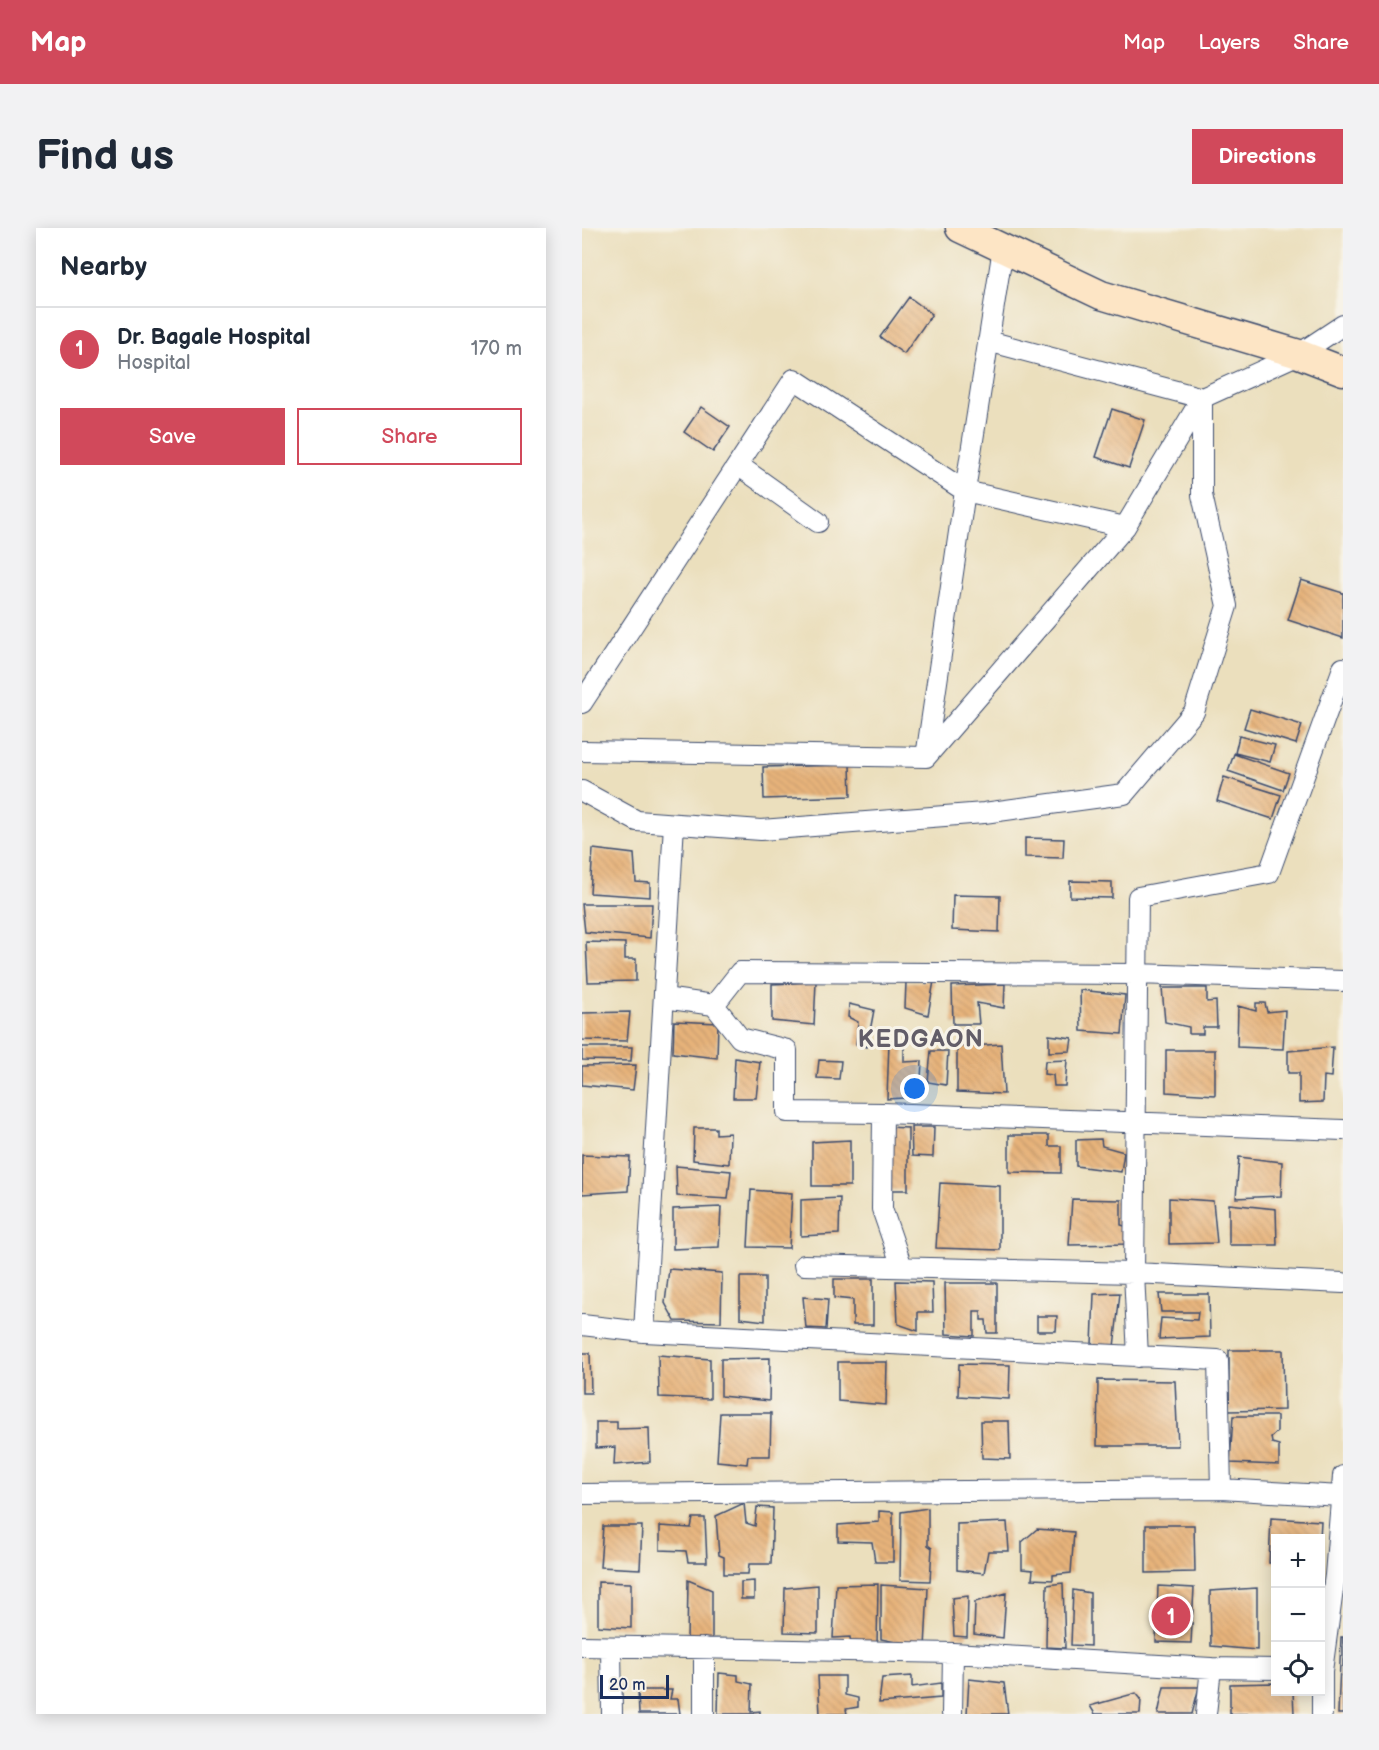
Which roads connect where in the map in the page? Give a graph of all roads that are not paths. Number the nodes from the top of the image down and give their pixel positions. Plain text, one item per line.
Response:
1 (960, 228) edge
2 (1003, 249) junction
3 (1343, 324) edge
4 (988, 341) junction
5 (1299, 354) junction
6 (1343, 371) edge
7 (1202, 398) junction
8 (738, 465) junction
9 (965, 491) junction
10 (818, 522) dead end
11 (1125, 527) junction
12 (1343, 668) edge
13 (582, 703) edge
14 (582, 751) edge
15 (926, 757) junction
16 (582, 791) edge
17 (674, 824) junction
18 (1137, 974) junction
19 (1343, 981) edge
20 (664, 998) junction
21 (714, 1005) junction
22 (883, 1113) junction
23 (1136, 1123) junction
24 (1343, 1130) edge
25 (804, 1265) dead end
26 (902, 1267) junction
27 (1134, 1272) junction
28 (1343, 1283) edge
29 (582, 1325) edge
30 (644, 1332) junction
31 (1138, 1357) junction
32 (1343, 1476) edge
33 (1221, 1489) junction
34 (582, 1494) edge
35 (1341, 1496) junction
36 (1339, 1574) edge
37 (582, 1646) edge
38 (611, 1647) junction
39 (704, 1648) junction
40 (1325, 1649) edge
41 (953, 1653) junction
42 (1211, 1668) junction
43 (1271, 1670) edge
44 (1322, 1696) edge
45 (612, 1714) edge
46 (704, 1714) edge
47 (952, 1714) edge
48 (1206, 1714) edge
49 (1322, 1714) edge

1 - 2 main road
2 - 4 street
2 - 5 main road
3 - 5 street
4 - 7 street
4 - 9 street
5 - 6 main road
5 - 7 street
7 - 11 street
7 - 17 street
8 - 9 street
8 - 10 street
8 - 13 street
9 - 11 street
9 - 15 street
11 - 15 street
12 - 18 street
14 - 15 street
16 - 17 street
17 - 20 street
18 - 19 street
18 - 21 street
18 - 23 street
20 - 21 street
20 - 30 street
21 - 22 street
22 - 23 street
22 - 26 street
23 - 24 street
23 - 27 street
25 - 26 street
26 - 27 street
27 - 28 street
27 - 31 street
29 - 30 street
30 - 31 street
31 - 33 street
32 - 35 street
33 - 34 street
33 - 35 street
35 - 36 street
36 - 40 street
37 - 38 street
38 - 39 street
38 - 45 street
39 - 41 street
39 - 46 street
41 - 42 street
41 - 47 street
42 - 43 street
42 - 48 street
44 - 49 street

